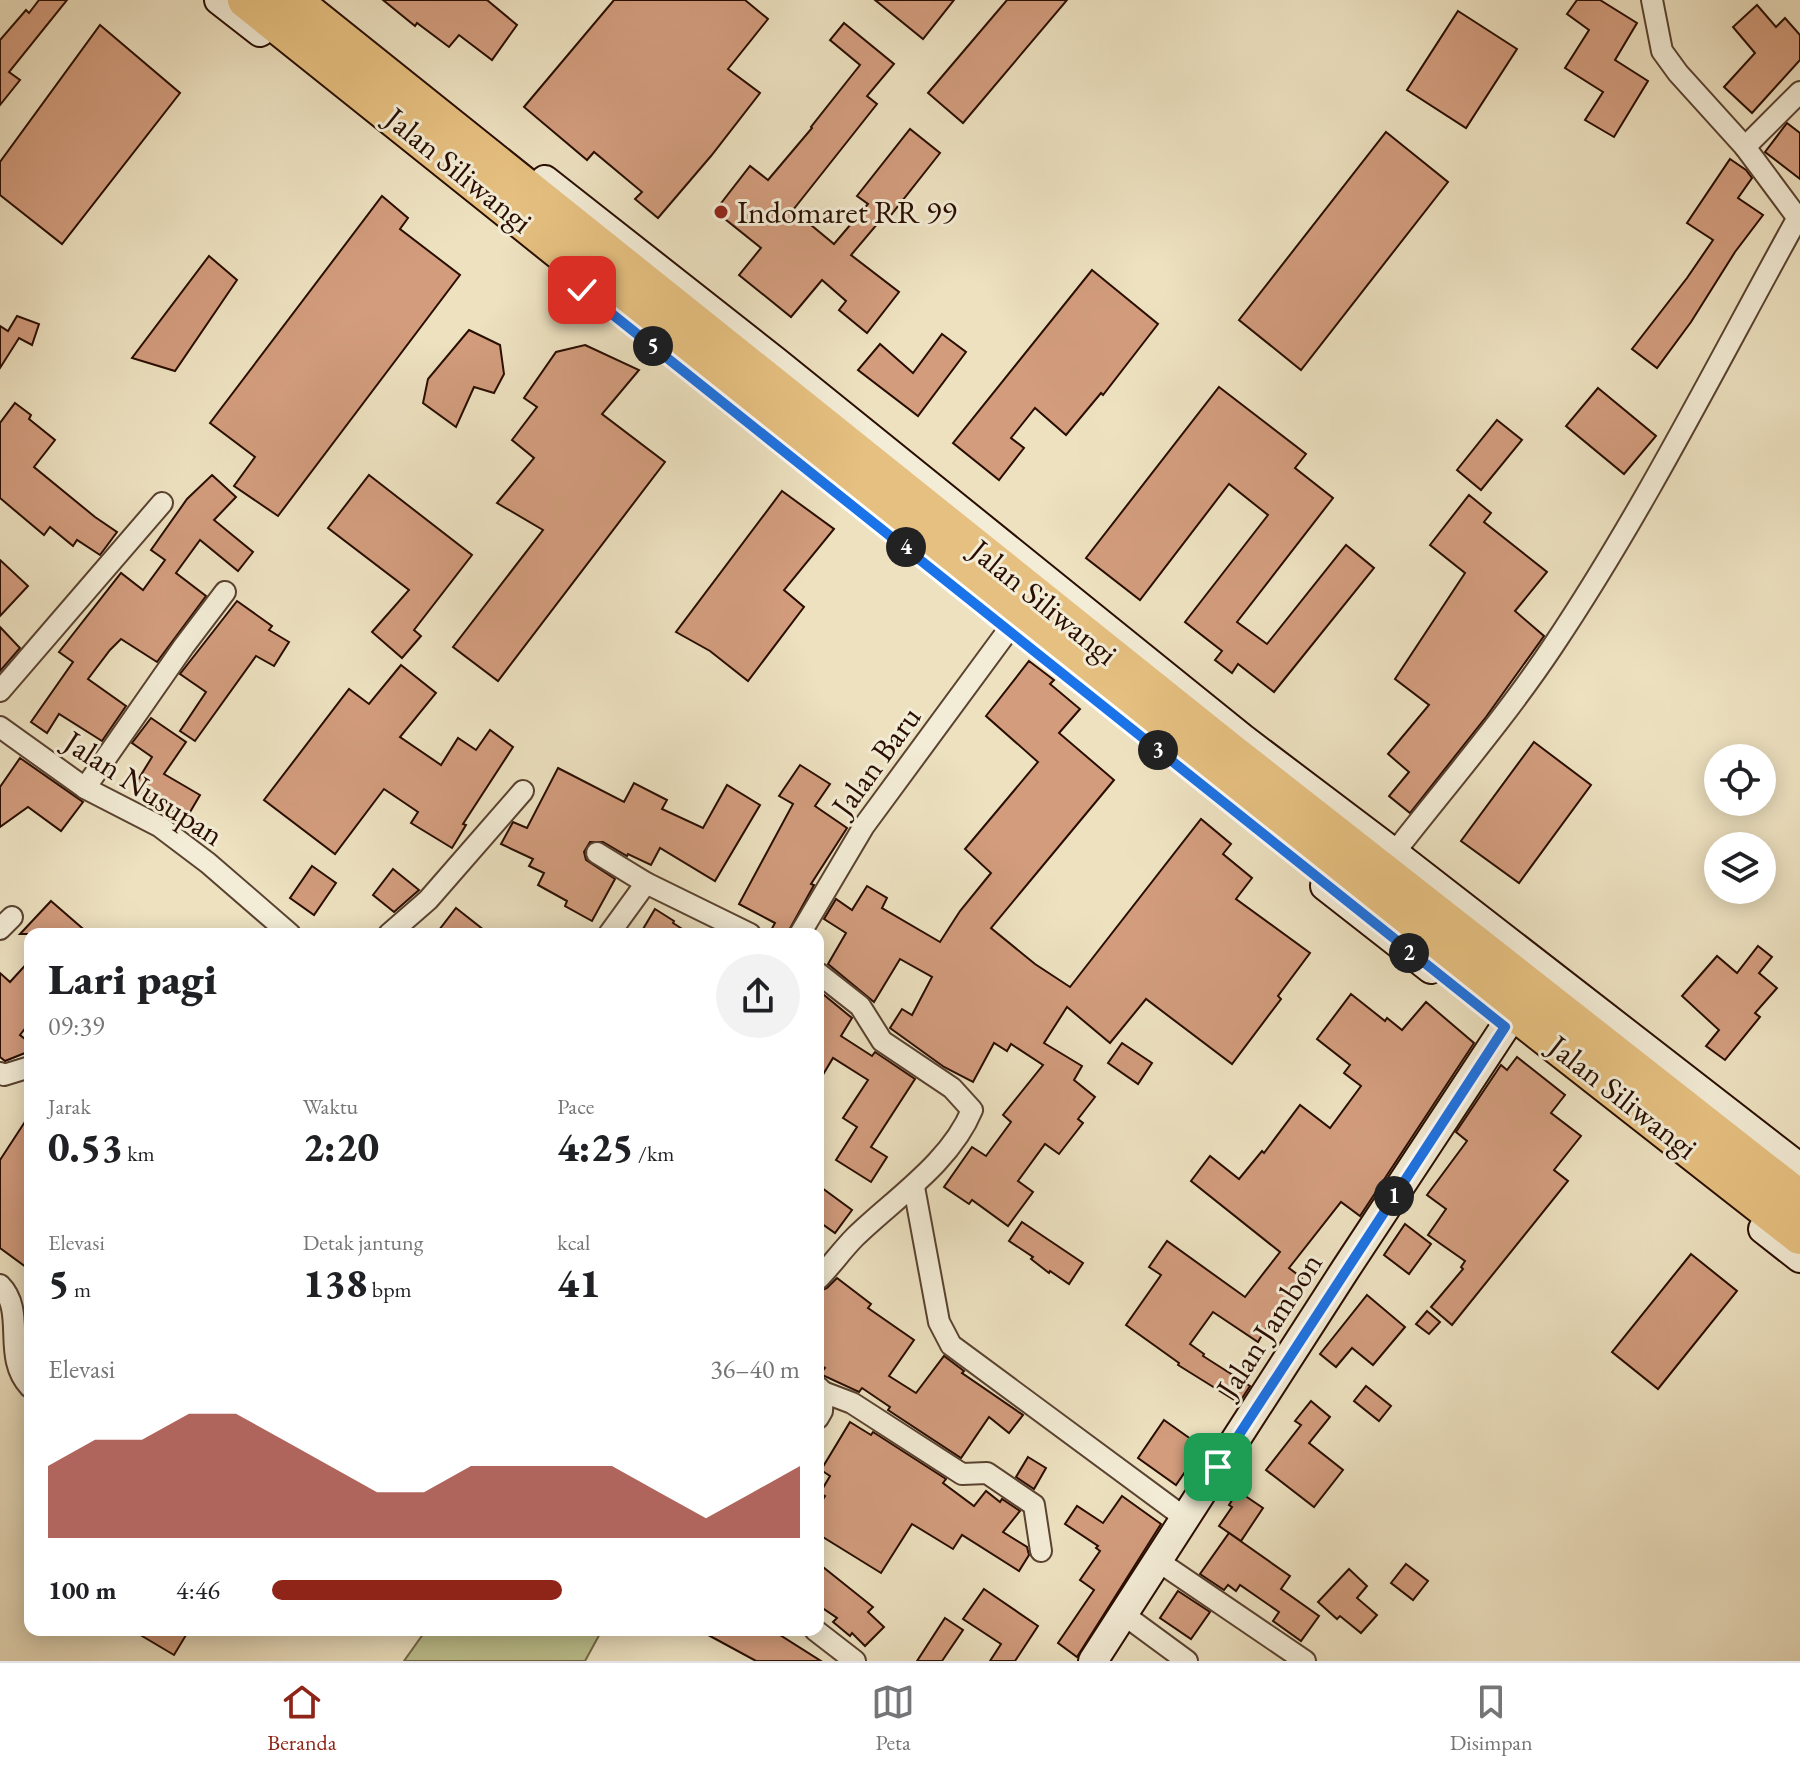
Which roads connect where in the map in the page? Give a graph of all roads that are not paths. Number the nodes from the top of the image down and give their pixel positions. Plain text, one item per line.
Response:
1 (219, 0) edge
2 (246, 0) edge
3 (292, 0) edge
4 (319, 0) edge
5 (1652, 0) edge
6 (1800, 92) edge
7 (479, 139) junction
8 (1745, 147) junction
9 (1799, 220) edge
10 (162, 503) dead end
11 (225, 592) dead end
12 (1009, 629) junction
13 (0, 691) edge
14 (0, 727) edge
15 (1236, 745) junction
16 (85, 788) junction
17 (523, 791) dead end
18 (597, 853) dead end
19 (1394, 853) junction
20 (646, 883) junction
21 (277, 928) edge
22 (396, 928) edge
23 (613, 928) edge
24 (738, 928) edge
25 (804, 928) edge
26 (824, 978) edge
27 (1505, 1027) junction
28 (24, 1069) edge
29 (0, 1073) edge
30 (1800, 1168) edge
31 (914, 1187) junction
32 (1800, 1199) edge
33 (1800, 1236) edge
34 (1800, 1258) edge
35 (824, 1272) edge
36 (0, 1285) edge
37 (22, 1315) edge
38 (24, 1379) edge
39 (824, 1392) edge
40 (1185, 1518) junction
41 (1041, 1551) dead end
42 (1158, 1561) junction
43 (1123, 1614) junction
44 (823, 1636) edge
45 (855, 1661) edge
46 (1093, 1661) edge
47 (1187, 1661) edge
48 (1305, 1661) edge

1 - 12 street
2 - 33 highway, Jalan Siliwangi
3 - 7 highway, Jalan Siliwangi
4 - 7 street
5 - 8 street
6 - 8 street
7 - 15 highway, Jalan Siliwangi
8 - 9 street
9 - 19 street
10 - 13 street
11 - 16 street
12 - 25 street, Jalan Baru
12 - 27 street
14 - 16 street, Jalan Nusupan
15 - 19 street
15 - 32 highway, Jalan Siliwangi
16 - 21 street, Jalan Nusupan
17 - 22 street
18 - 20 street
19 - 30 street
20 - 23 street
20 - 24 street
26 - 31 street
27 - 34 street
27 - 40 street, Jalan Jambon
28 - 29 street
31 - 35 street
31 - 40 street
36 - 37 street
37 - 38 street
39 - 41 street
40 - 42 street, Jalan Jambon
42 - 43 street, Jalan Jambon
42 - 48 street
43 - 46 street, Jalan Jambon
43 - 47 street
44 - 45 street

